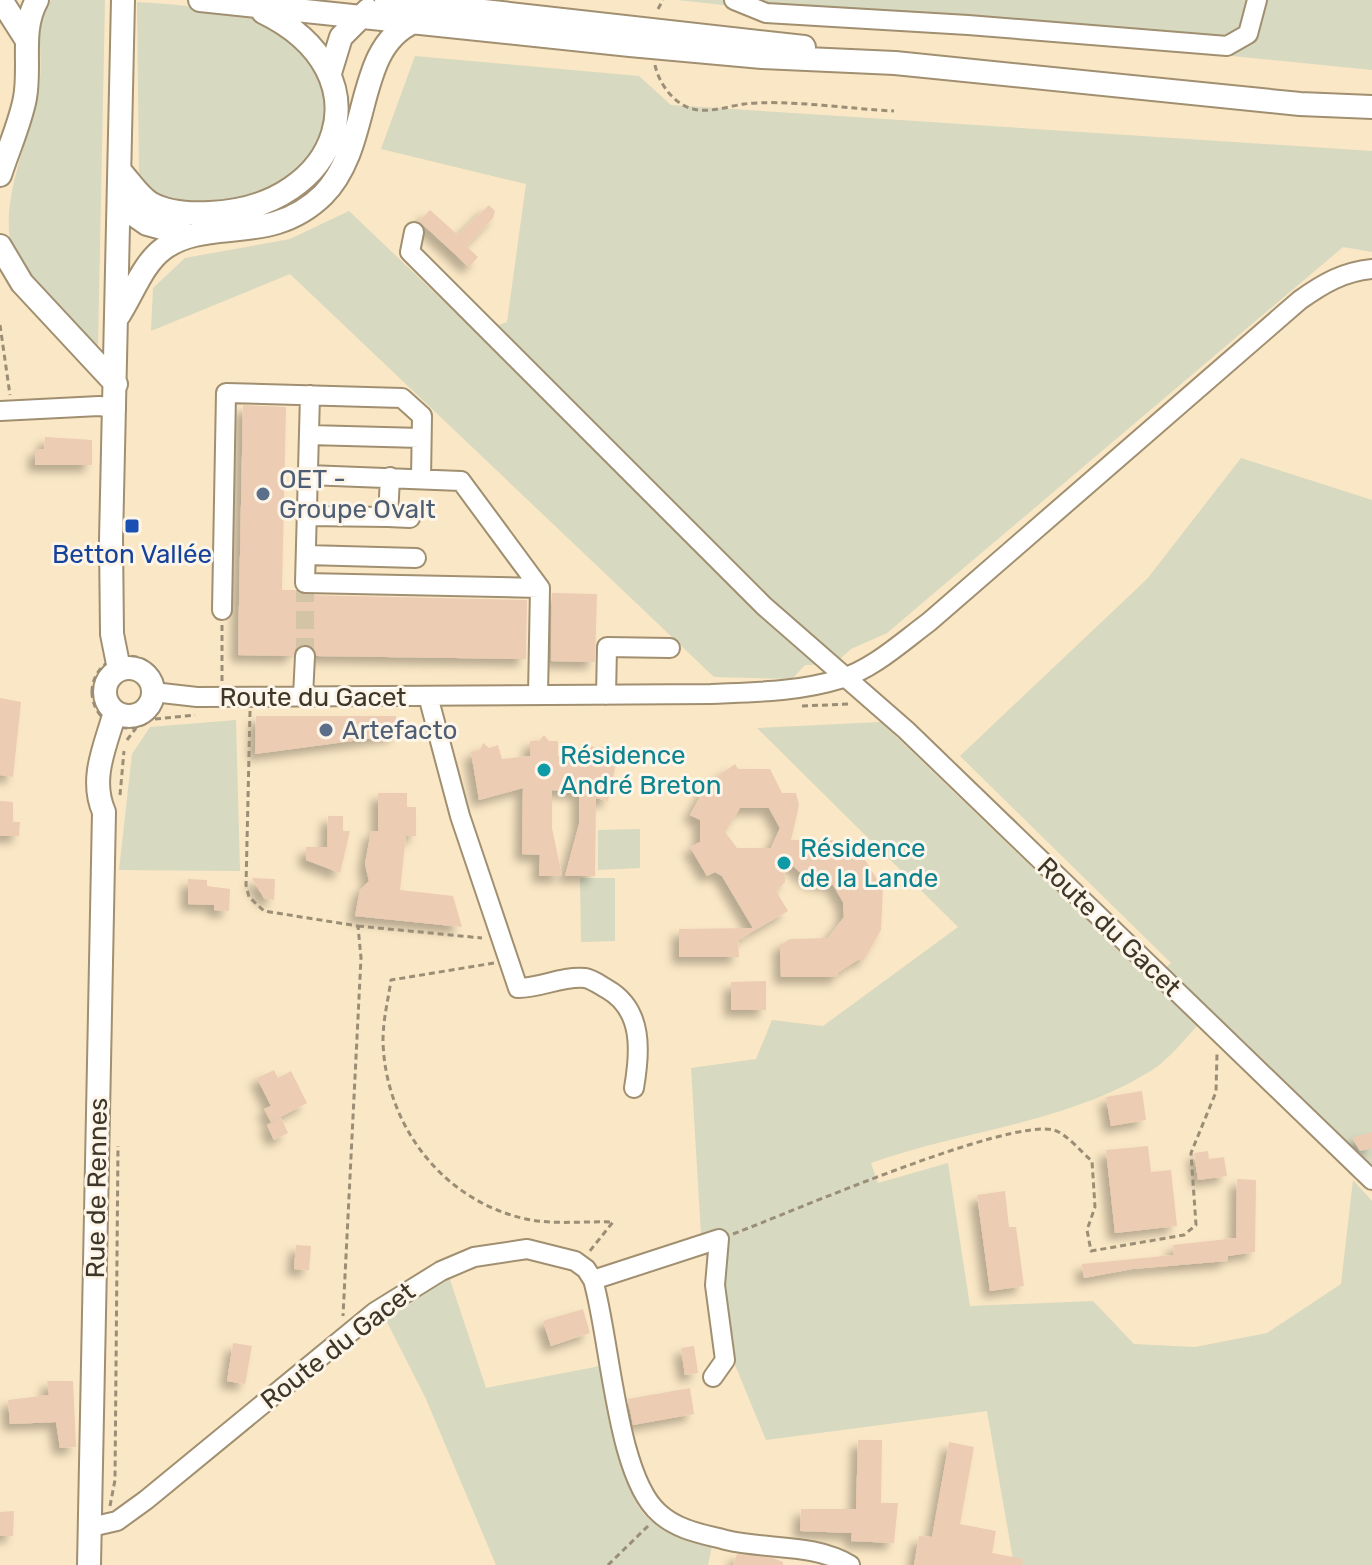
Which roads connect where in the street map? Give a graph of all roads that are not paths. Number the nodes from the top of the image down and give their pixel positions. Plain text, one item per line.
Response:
1 (1, 0) edge
2 (37, 0) edge
3 (123, 0) edge
4 (200, 0) edge
5 (386, 0) edge
6 (734, 0) edge
7 (1257, 0) edge
8 (251, 6) junction
9 (415, 13) junction
10 (358, 16) junction
11 (26, 39) junction
12 (330, 73) junction
13 (1372, 107) edge
14 (121, 172) junction
15 (0, 175) edge
16 (121, 206) junction
17 (414, 232) dead end
18 (192, 236) junction
19 (0, 246) edge
20 (1372, 269) edge
21 (118, 318) junction
22 (116, 384) junction
23 (310, 395) junction
24 (116, 408) junction
25 (6, 410) edge
26 (309, 435) junction
27 (421, 438) junction
28 (308, 475) junction
29 (390, 477) junction
30 (421, 479) junction
31 (307, 516) junction
32 (388, 517) junction
33 (410, 518) dead end
34 (306, 555) junction
35 (416, 558) dead end
36 (540, 588) junction
37 (222, 610) road end
38 (670, 648) dead end
39 (305, 656) tunnel mouth
40 (126, 663) junction
41 (842, 678) junction
42 (538, 695) junction
43 (606, 695) junction
44 (303, 696) junction
45 (428, 696) junction
46 (153, 704) junction
47 (120, 720) junction
48 (634, 1088) dead end
49 (1372, 1180) edge
50 (593, 1280) junction
51 (713, 1377) dead end
52 (91, 1527) junction
53 (89, 1565) edge
54 (850, 1565) edge

1 - 11 main road
2 - 11 main road
3 - 14 main road, Rue de Rennes
4 - 8 main road
5 - 9 main road
6 - 7 street
8 - 10 main road
8 - 12 main road
9 - 10 main road
9 - 13 main road
9 - 18 main road
10 - 12 main road
11 - 15 main road
12 - 14 main road
14 - 16 main road, Rue de Rennes
16 - 18 main road
16 - 21 main road, Rue de Rennes
17 - 41 street
18 - 21 main road
19 - 22 main road
20 - 41 street, Route du Gacet
21 - 22 main road, Rue de Rennes
22 - 24 main road, Rue de Rennes
23 - 26 street
23 - 27 street
23 - 37 street
24 - 25 street
24 - 40 main road, Rue de Rennes
26 - 27 street
26 - 28 street
27 - 30 street
28 - 29 street
28 - 31 street
29 - 30 street
29 - 32 street
30 - 36 street
31 - 32 street
31 - 34 street
32 - 33 street
34 - 35 street
34 - 36 street
36 - 42 street
38 - 43 street
39 - 44 street
40 - 46 main road
40 - 47 main road, Rue de Rennes
41 - 43 street, Route du Gacet
41 - 49 street, Route du Gacet
42 - 43 street, Route du Gacet
42 - 45 street, Route du Gacet
44 - 45 street, Route du Gacet
44 - 46 street, Route du Gacet
45 - 48 street, Route du Gacet
46 - 47 main road
47 - 52 main road, Rue de Rennes
50 - 51 street
50 - 52 street, Route du Gacet
50 - 54 street
52 - 53 main road, Rue de Rennes

